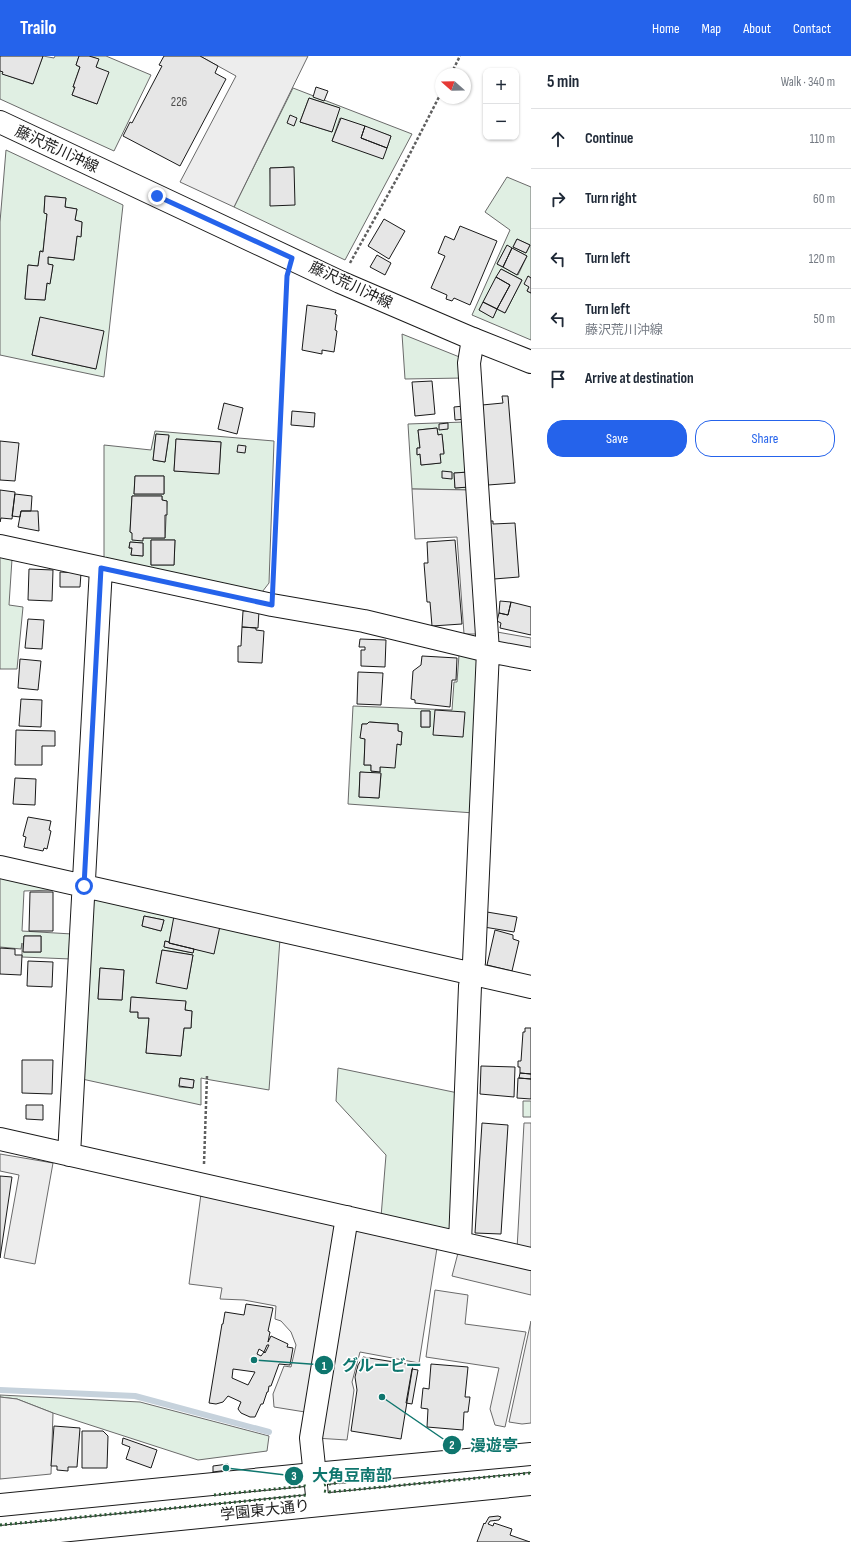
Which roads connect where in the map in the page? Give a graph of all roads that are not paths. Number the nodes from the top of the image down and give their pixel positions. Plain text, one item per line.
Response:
1 (0, 122) edge
2 (474, 339) junction
3 (531, 362) edge
4 (0, 546) edge
5 (101, 568) junction
6 (488, 650) junction
7 (531, 659) edge
8 (0, 867) edge
9 (84, 886) junction
10 (473, 974) junction
11 (531, 987) edge
12 (0, 1139) edge
13 (69, 1155) junction
14 (347, 1217) junction
15 (460, 1243) junction
16 (531, 1259) edge
17 (531, 1454) edge
18 (314, 1474) junction
19 (531, 1484) edge
20 (0, 1505) edge
21 (318, 1505) junction
22 (0, 1537) edge

1 - 2 street, 藤沢荒川沖線
2 - 3 street, 藤沢荒川沖線
2 - 6 street
4 - 5 street
5 - 6 street
5 - 9 street
6 - 7 street
6 - 10 street
8 - 9 street
9 - 10 street
9 - 13 street
10 - 11 street
10 - 15 street
12 - 13 street
13 - 14 street
14 - 15 street
14 - 18 street
15 - 16 street
17 - 18 street, 学園東大通り
18 - 20 street, 学園東大通り
18 - 21 street
19 - 21 street, 学園東大通り
21 - 22 street, 学園東大通り

